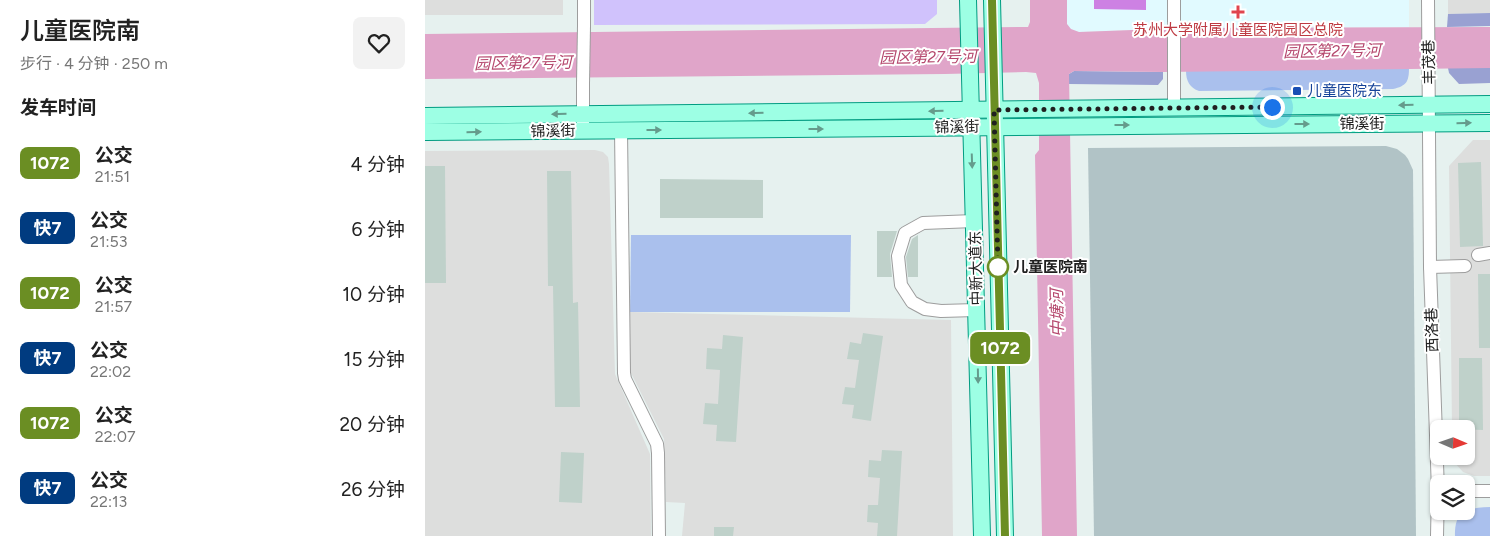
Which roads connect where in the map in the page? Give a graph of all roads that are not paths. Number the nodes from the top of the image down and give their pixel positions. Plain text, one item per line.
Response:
1 (584, 0) edge
2 (968, 0) edge
3 (992, 0) edge
4 (1174, 0) edge
5 (1428, 0) edge
6 (1490, 104) edge
7 (1429, 105) junction
8 (1174, 108) junction
9 (971, 111) junction
10 (583, 114) junction
11 (425, 116) edge
12 (1073, 117) junction
13 (994, 118) junction
14 (1490, 122) edge
15 (1429, 123) junction
16 (971, 127) junction
17 (621, 130) junction
18 (583, 131) junction
19 (425, 132) edge
20 (975, 221) junction
21 (1465, 266) dead end
22 (1430, 267) junction
23 (977, 310) junction
24 (1437, 475) edge
25 (1475, 491) edge
26 (1490, 491) edge
27 (1437, 520) edge
28 (659, 536) edge
29 (982, 536) edge
30 (1005, 536) edge
31 (1437, 536) edge

1 - 10 street, bridge
2 - 9 main road, 中新大道东
3 - 13 main road, 中新大道东
4 - 8 street
5 - 7 street, 丰茂巷
6 - 7 main road, 锦溪街
7 -> 8 main road, 锦溪街
7 - 15 street, 丰茂巷
8 - 12 main road, 锦溪街
9 -> 10 main road, 锦溪街
9 - 13 main road, 锦溪街
9 - 16 main road, 中新大道东
10 -> 11 main road, 锦溪街
10 - 18 street
12 - 13 main road, 锦溪街
12 -> 15 main road, 锦溪街
13 - 16 main road, 锦溪街
13 - 30 main road, 中新大道东
15 -> 14 main road, 锦溪街
15 - 22 street, 西洛巷
17 -> 16 main road, 锦溪街
16 -> 20 main road, 中新大道东
17 - 18 main road, 锦溪街
17 - 28 street
19 -> 18 main road, 锦溪街
20 - 23 main road, 中新大道东
20 - 23 street
21 - 22 street
22 - 24 street, 西洛巷
23 -> 29 main road, 中新大道东
25 - 26 street
27 - 31 street, 西洛巷

